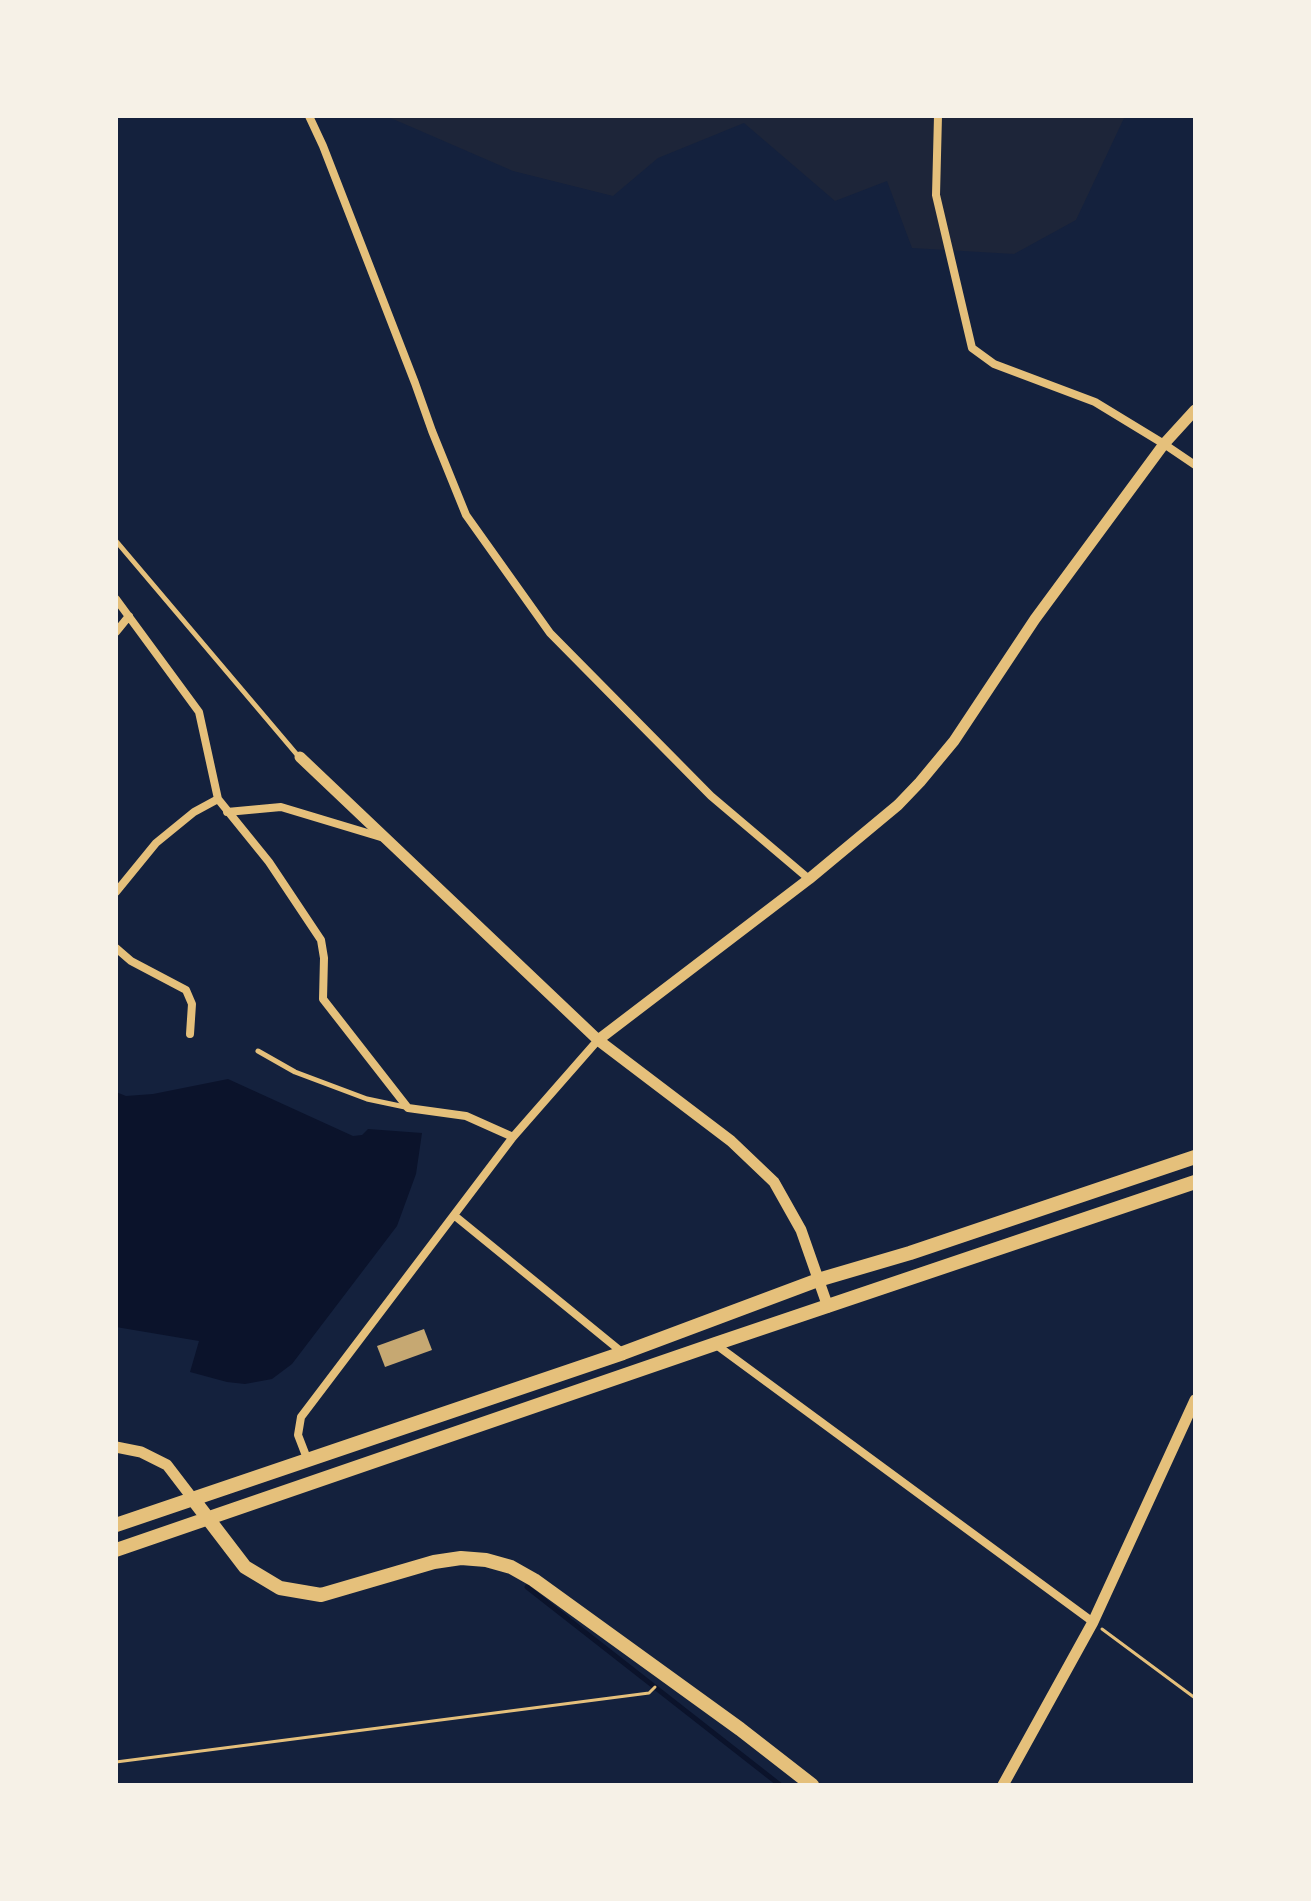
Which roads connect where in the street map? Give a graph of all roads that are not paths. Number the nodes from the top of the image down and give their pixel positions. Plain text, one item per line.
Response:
1 (309, 116) edge
2 (938, 116) edge
3 (1195, 410) edge
4 (1164, 444) junction
5 (1195, 465) edge
6 (116, 541) edge
7 (116, 599) edge
8 (129, 616) junction
9 (116, 632) edge
10 (300, 757) joint
11 (218, 799) junction
12 (227, 812) junction
13 (389, 839) junction
14 (809, 879) junction
15 (116, 892) edge
16 (116, 948) edge
17 (190, 1034) dead end
18 (598, 1040) junction
19 (258, 1051) dead end
20 (408, 1108) junction
21 (513, 1137) junction
22 (1195, 1157) edge
23 (1195, 1182) edge
24 (455, 1216) junction
25 (818, 1280) junction
26 (828, 1307) junction
27 (715, 1344) junction
28 (623, 1353) junction
29 (1195, 1400) edge
30 (116, 1447) edge
31 (308, 1461) junction
32 (193, 1499) junction
33 (206, 1518) junction
34 (116, 1525) edge
35 (116, 1550) edge
36 (1093, 1622) junction
37 (812, 1785) edge
38 (1003, 1785) edge

1 - 14 street
2 - 4 street
3 - 4 street
4 - 5 street
4 - 14 street
6 - 10 lane
7 - 8 street
8 - 9 street
8 - 11 street
10 - 13 street
11 - 12 street
11 - 15 street
12 - 13 street
12 - 20 street
13 - 18 street
14 - 18 street
16 - 17 street
18 - 21 street
18 - 25 street
19 - 20 lane
20 - 21 street
21 - 24 street
22 - 25 main road
23 - 26 main road
24 - 28 street
24 - 31 street
25 - 26 street
25 - 28 main road
26 - 27 main road
27 - 33 main road
27 - 36 street
28 - 31 main road
29 - 36 street
30 - 32 street
31 - 32 main road
32 - 33 main road
32 - 34 main road
33 - 35 main road
33 - 37 main road
36 - 38 street

